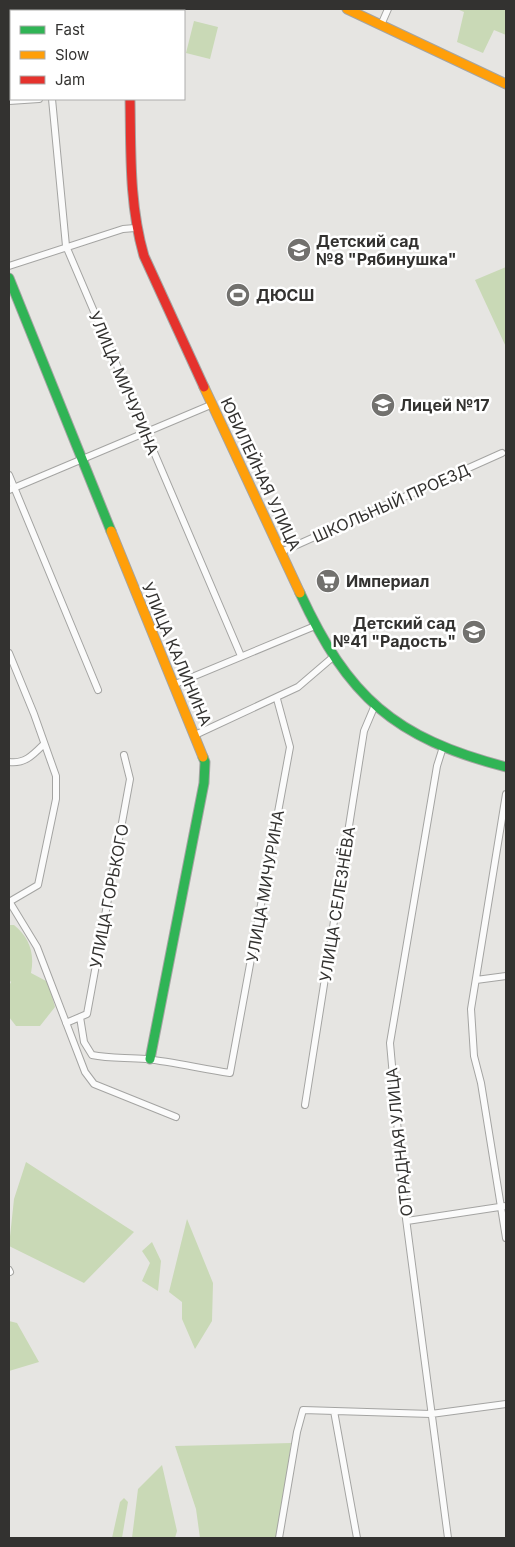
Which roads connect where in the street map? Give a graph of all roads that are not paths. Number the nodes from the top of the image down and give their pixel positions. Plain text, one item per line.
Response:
1 (347, 9) edge
2 (388, 9) edge
3 (381, 25) junction
4 (506, 84) edge
5 (24, 100) edge
6 (52, 100) edge
7 (130, 100) edge
8 (9, 101) edge
9 (135, 228) junction
10 (66, 246) junction
11 (9, 266) edge
12 (9, 278) edge
13 (212, 404) junction
14 (145, 433) junction
15 (502, 453) dead end
16 (80, 460) junction
17 (9, 475) edge
18 (11, 489) edge
19 (281, 552) junction
20 (315, 626) junction
21 (9, 653) edge
22 (241, 656) junction
23 (333, 657) junction
24 (173, 685) junction
25 (98, 690) dead end
26 (277, 699) junction
27 (375, 705) junction
28 (195, 735) junction
29 (44, 744) junction
30 (443, 747) junction
31 (124, 755) dead end
32 (9, 762) edge
33 (506, 767) edge
34 (506, 794) edge
35 (504, 828) edge
36 (9, 901) edge
37 (506, 976) edge
38 (476, 980) junction
39 (80, 1017) junction
40 (66, 1023) junction
41 (150, 1060) junction
42 (305, 1105) dead end
43 (176, 1117) dead end
44 (503, 1206) edge
45 (406, 1222) junction
46 (506, 1238) edge
47 (506, 1404) edge
48 (334, 1411) junction
49 (431, 1414) junction
50 (279, 1538) edge
51 (357, 1538) edge
52 (448, 1538) edge

1 - 3 street
2 - 3 street
3 - 4 street
5 - 8 street
6 - 10 street, УЛИЦА МИЧУРИНА
7 - 9 street, ЮБИЛЕЙНАЯ УЛИЦА
9 - 10 street
9 - 13 street, ЮБИЛЕЙНАЯ УЛИЦА
10 - 11 street
10 - 14 street, УЛИЦА МИЧУРИНА
12 - 16 street, УЛИЦА КАЛИНИНА
13 - 14 street
13 - 19 street, ЮБИЛЕЙНАЯ УЛИЦА
14 - 16 street
14 - 22 street, УЛИЦА МИЧУРИНА
15 - 19 street, ШКОЛЬНЫЙ ПРОЕЗД
16 - 18 street
16 - 24 street, УЛИЦА КАЛИНИНА
17 - 18 street
18 - 25 street
19 - 20 street, ЮБИЛЕЙНАЯ УЛИЦА
20 - 22 street
20 - 23 street, ЮБИЛЕЙНАЯ УЛИЦА
21 - 29 street
22 - 24 street
23 - 26 street
23 - 27 street, ЮБИЛЕЙНАЯ УЛИЦА
24 - 28 street, УЛИЦА КАЛИНИНА
26 - 28 street
26 - 41 street, УЛИЦА МИЧУРИНА
27 - 30 street, ЮБИЛЕЙНАЯ УЛИЦА
27 - 42 street, УЛИЦА СЕЛЕЗНЁВА
28 - 41 street, УЛИЦА КАЛИНИНА
29 - 32 street
29 - 36 street
30 - 33 street, ЮБИЛЕЙНАЯ УЛИЦА
30 - 45 street, ОТРАДНАЯ УЛИЦА
31 - 39 street, УЛИЦА ГОРЬКОГО
34 - 35 street
35 - 38 street
36 - 40 street
37 - 38 street
38 - 44 street
39 - 40 street
39 - 41 street
40 - 43 street
44 - 45 street
44 - 46 street
45 - 49 street, ОТРАДНАЯ УЛИЦА
47 - 49 street
48 - 49 street
48 - 50 street
48 - 51 street
49 - 52 street, ОТРАДНАЯ УЛИЦА

